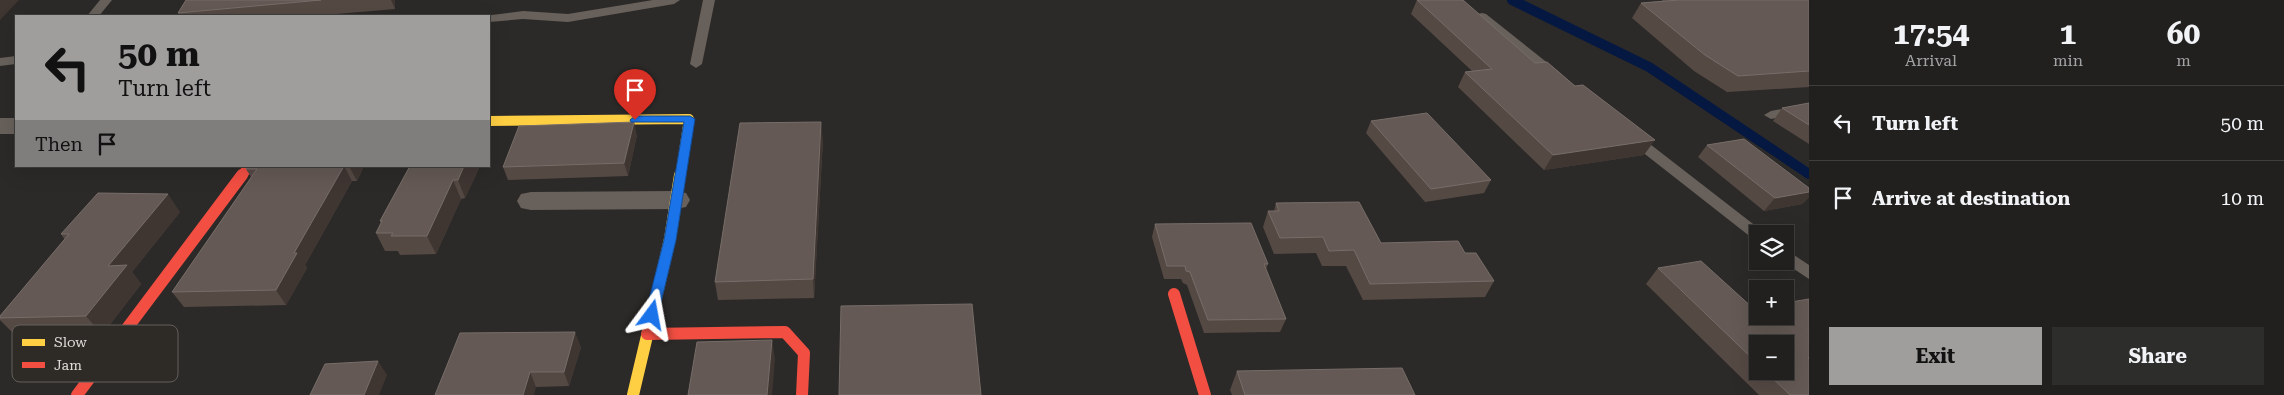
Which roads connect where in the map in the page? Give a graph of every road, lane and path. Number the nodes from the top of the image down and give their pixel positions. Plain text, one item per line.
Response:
1 (106, 0) edge
2 (674, 0) edge
3 (709, 0) edge
4 (1470, 8) edge
5 (94, 15) edge
6 (490, 18) edge
7 (15, 60) edge
8 (0, 62) edge
9 (696, 64) dead end
10 (1563, 82) edge
11 (1809, 108) edge
12 (1771, 115) dead end
13 (490, 121) edge
14 (0, 126) edge
15 (15, 126) edge
16 (1618, 126) edge
17 (248, 167) edge
18 (676, 200) junction
19 (532, 201) dead end
20 (1749, 227) edge
21 (1794, 262) edge
22 (1809, 273) edge
23 (1174, 294) dead end
24 (130, 325) edge
25 (647, 334) junction
26 (87, 382) edge
27 (77, 395) edge
28 (633, 395) edge
29 (802, 395) edge
30 (1205, 395) edge

1 - 5 lane
2 - 6 lane
3 - 9 lane
4 - 10 lane
7 - 8 lane
11 - 12 lane
13 - 18 street
14 - 15 street
16 - 20 lane
17 - 24 street
18 - 19 street
18 - 25 street
21 - 22 lane
23 - 30 street
25 - 28 street
25 - 29 street
26 - 27 street

